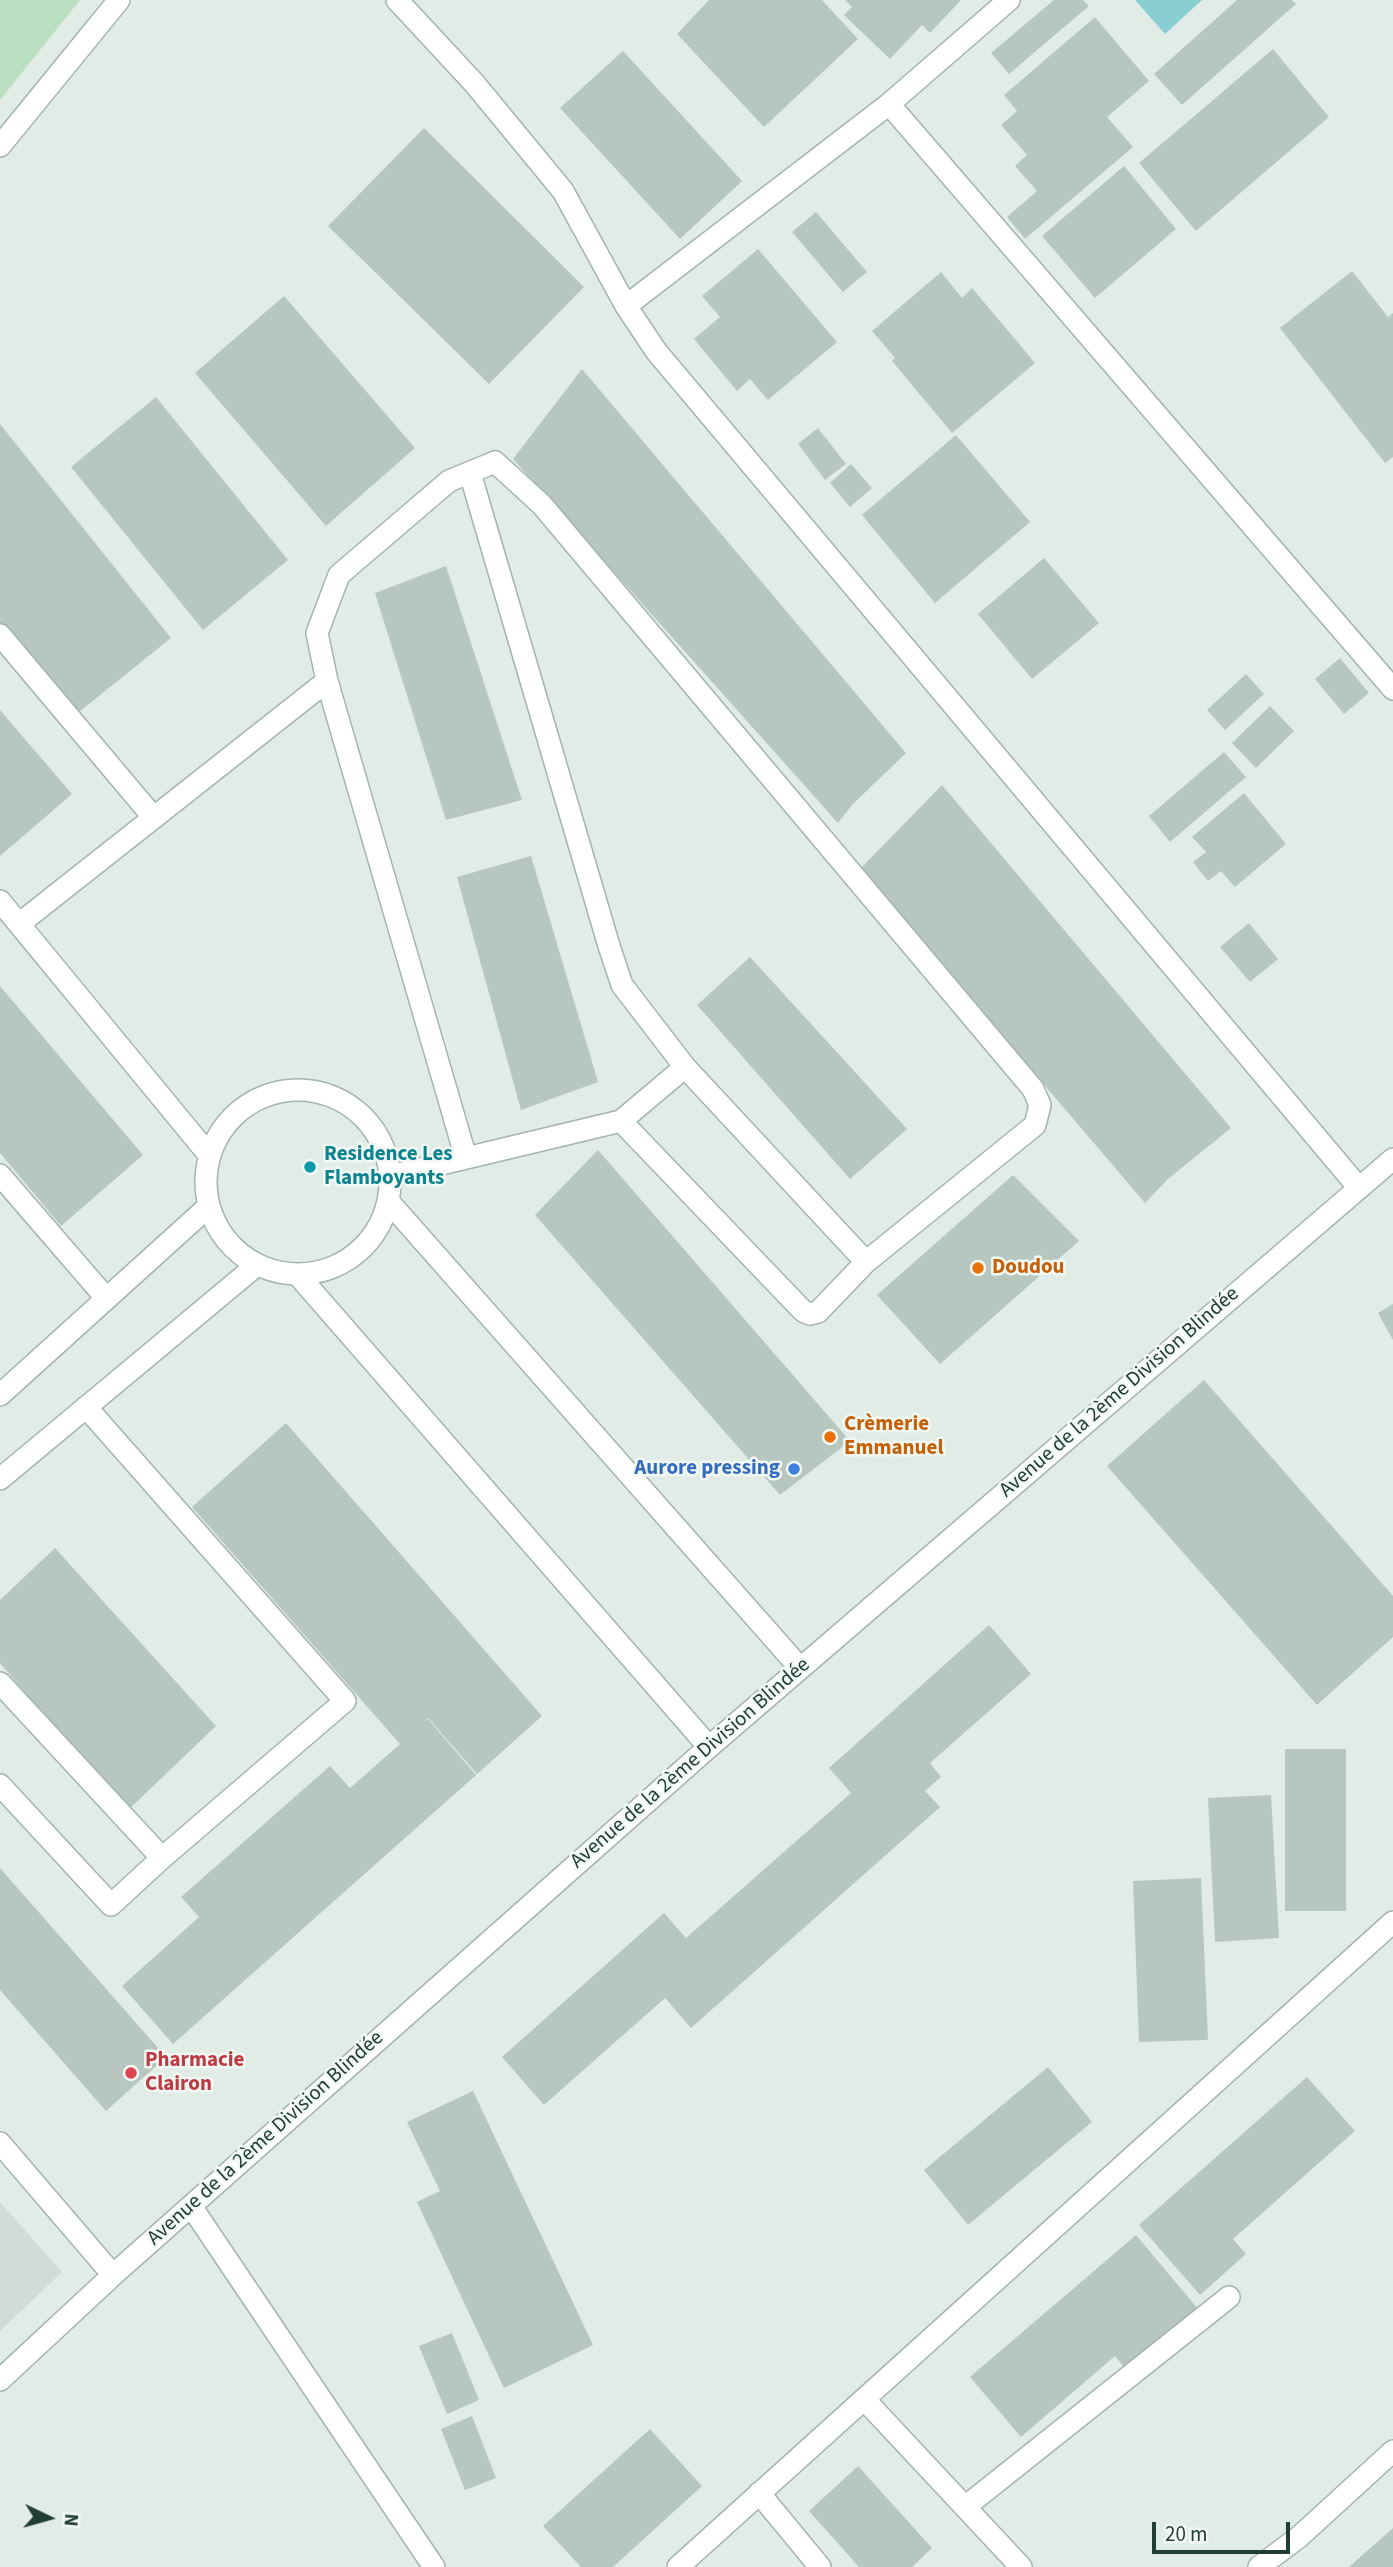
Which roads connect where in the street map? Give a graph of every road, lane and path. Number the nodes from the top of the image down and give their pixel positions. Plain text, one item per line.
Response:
1 (119, 0) edge
2 (397, 0) edge
3 (1009, 0) edge
4 (889, 104) junction
5 (0, 146) edge
6 (626, 306) junction
7 (470, 472) junction
8 (0, 635) edge
9 (327, 681) junction
10 (1393, 689) edge
11 (154, 818) junction
12 (0, 901) edge
13 (19, 924) junction
14 (685, 1068) junction
15 (621, 1121) junction
16 (209, 1155) junction
17 (466, 1158) junction
18 (1393, 1159) edge
19 (0, 1175) edge
20 (391, 1176) junction
21 (1359, 1188) junction
22 (388, 1202) junction
23 (209, 1206) junction
24 (866, 1262) junction
25 (257, 1265) junction
26 (298, 1275) junction
27 (106, 1298) junction
28 (0, 1395) edge
29 (86, 1407) junction
30 (0, 1479) edge
31 (800, 1668) junction
32 (0, 1684) edge
33 (709, 1747) junction
34 (0, 1785) edge
35 (163, 1858) junction
36 (1393, 1922) edge
37 (0, 2143) edge
38 (191, 2206) junction
39 (113, 2275) junction
40 (1229, 2297) dead end
41 (0, 2380) edge
42 (864, 2399) junction
43 (1393, 2451) edge
44 (759, 2493) junction
45 (965, 2507) junction
46 (434, 2567) edge
47 (678, 2567) edge
48 (820, 2567) edge
49 (1021, 2567) edge
50 (1259, 2567) edge

1 - 5 street
2 - 6 street
3 - 4 street
4 - 6 street
4 - 10 street
6 - 21 street
7 - 9 street
7 - 14 street
7 - 24 street
8 - 11 street
9 - 11 street
9 - 17 street
11 - 13 street
12 - 13 street
13 - 16 street
14 - 15 street
14 - 24 street
15 - 17 street
15 - 24 street
16 - 20 street
16 - 23 street
17 - 20 street
18 - 21 street, Avenue de la 2ème Division Blindée
19 - 27 street
20 - 22 street
21 - 31 street, Avenue de la 2ème Division Blindée
22 - 26 street
22 - 31 street
23 - 25 street
23 - 27 street
25 - 26 street
25 - 29 street
26 - 33 street
27 - 28 street
29 - 30 street
29 - 35 street
31 - 33 street, Avenue de la 2ème Division Blindée
32 - 35 street
33 - 38 street, Avenue de la 2ème Division Blindée
34 - 35 street
36 - 42 street
37 - 39 street
38 - 39 street, Avenue de la 2ème Division Blindée
38 - 46 street
39 - 41 street, Avenue de la 2ème Division Blindée
40 - 45 street
42 - 44 street
42 - 45 street
43 - 50 street
44 - 47 street
44 - 48 street
45 - 49 street

